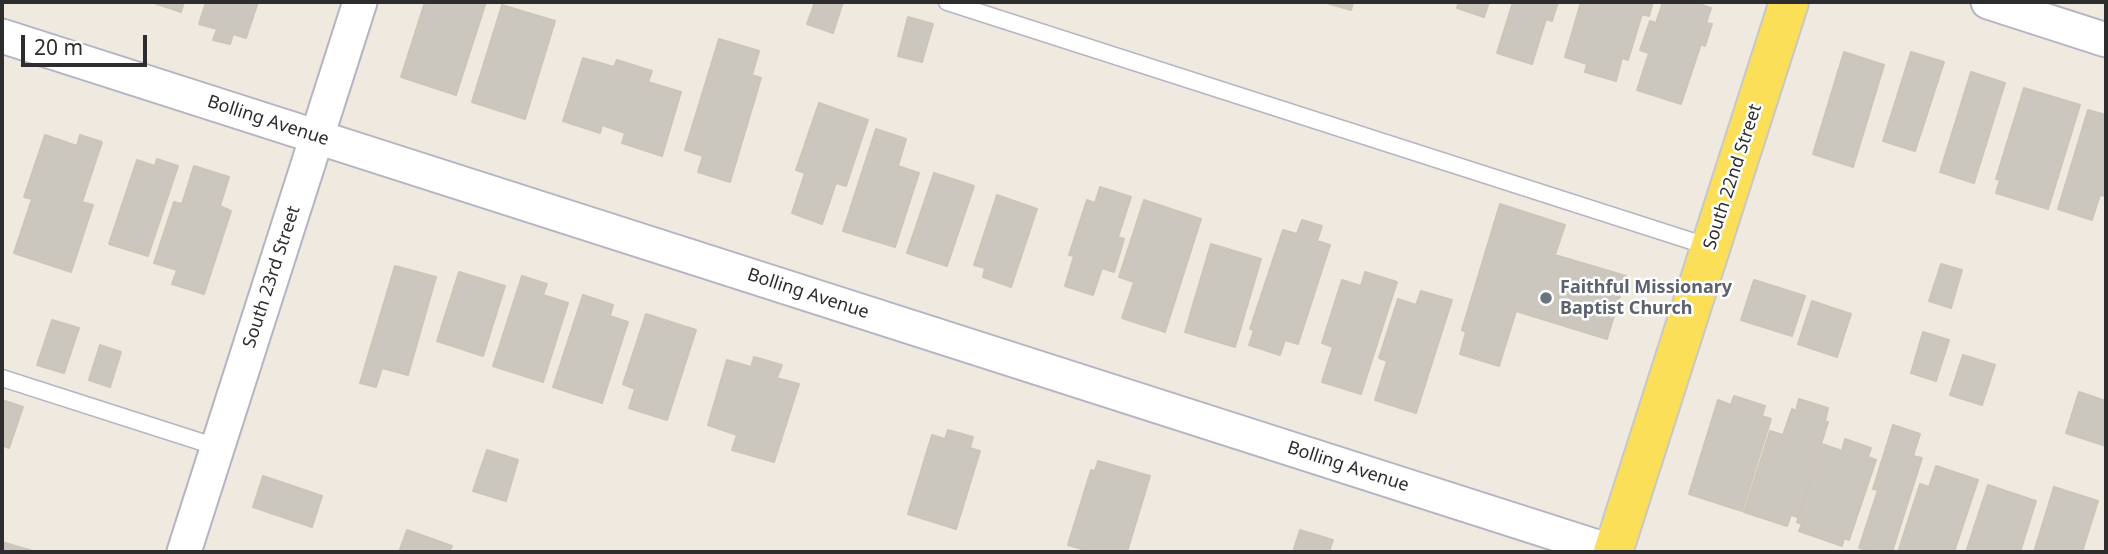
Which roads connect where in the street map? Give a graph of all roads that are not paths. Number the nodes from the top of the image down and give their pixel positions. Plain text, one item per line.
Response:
1 (360, 2) edge
2 (947, 2) edge
3 (1789, 2) edge
4 (1988, 2) edge
5 (2, 36) edge
6 (2106, 40) edge
7 (317, 137) junction
8 (1710, 247) junction
9 (2, 378) edge
10 (217, 447) junction
11 (184, 552) edge
12 (1613, 552) edge

1 - 7 street, South 23rd Street
2 - 8 lane
3 - 8 main road, South 22nd Street
4 - 6 street
5 - 7 street, Bolling Avenue
7 - 10 street, South 23rd Street
7 - 12 street, Bolling Avenue
8 - 12 main road, South 22nd Street
9 - 10 lane
10 - 11 street, South 23rd Street

